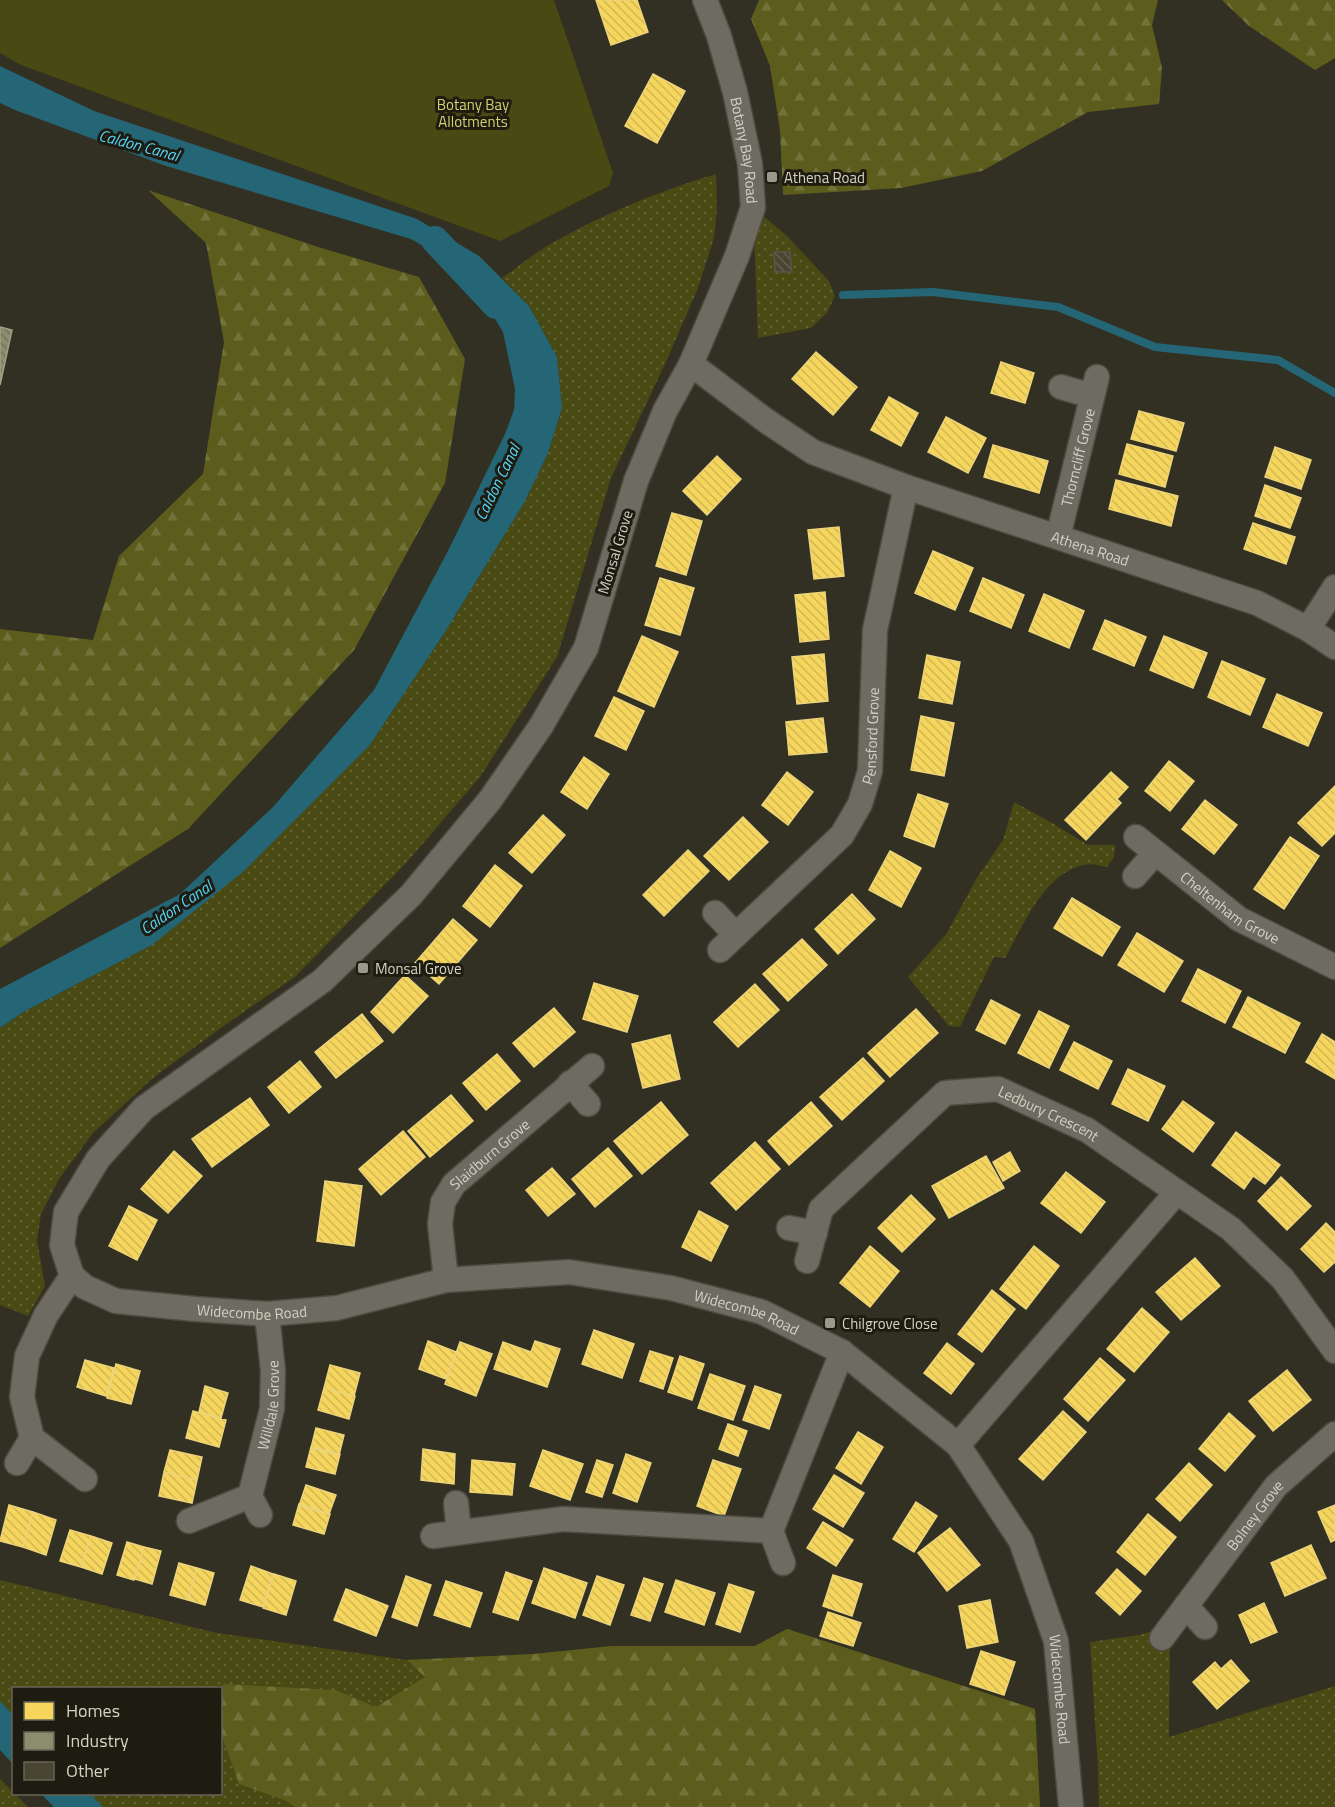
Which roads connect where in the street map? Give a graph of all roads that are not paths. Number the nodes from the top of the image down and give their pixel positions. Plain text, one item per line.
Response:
1 (705, 0) edge
2 (691, 364) junction
3 (1061, 387) dead end
4 (906, 487) junction
5 (1058, 537) junction
6 (1335, 587) edge
7 (1308, 629) junction
8 (1335, 647) edge
9 (1136, 837) dead end
10 (1155, 852) junction
11 (1135, 876) dead end
12 (716, 913) dead end
13 (1335, 967) edge
14 (591, 1066) dead end
15 (570, 1083) junction
16 (588, 1104) dead end
17 (1177, 1192) junction
18 (789, 1228) dead end
19 (815, 1233) junction
20 (807, 1262) dead end
21 (72, 1276) junction
22 (446, 1280) junction
23 (267, 1314) junction
24 (1335, 1351) edge
25 (842, 1352) junction
26 (1335, 1434) edge
27 (32, 1438) junction
28 (958, 1445) junction
29 (16, 1463) dead end
30 (85, 1479) dead end
31 (456, 1503) dead end
32 (189, 1521) dead end
33 (459, 1532) junction
34 (771, 1532) junction
35 (433, 1536) dead end
36 (783, 1563) dead end
37 (1186, 1606) junction
38 (1205, 1627) dead end
39 (1162, 1638) dead end
40 (1071, 1807) edge

1 - 2 street, Botany Bay Road
2 - 4 street, Athena Road
2 - 21 street, Monsal Grove
3 - 5 street, Thorncliff Grove
4 - 5 street, Athena Road
4 - 12 street, Pensford Grove
5 - 7 street, Athena Road
6 - 7 street
7 - 8 street, Athena Road
9 - 10 street, Cheltenham Grove
10 - 11 street
10 - 13 street, Cheltenham Grove
14 - 15 street, Slaidburn Grove
15 - 16 street
15 - 22 street, Slaidburn Grove
17 - 19 street, Ledbury Crescent
17 - 24 street, Ledbury Crescent
17 - 28 street
18 - 19 street
19 - 20 street, Ledbury Crescent
21 - 23 street, Widecombe Road
21 - 27 street
22 - 23 street, Widecombe Road
22 - 25 street, Widecombe Road
23 - 32 street, Willdale Grove
25 - 28 street, Widecombe Road
25 - 34 street
26 - 37 street, Bolney Grove
27 - 29 street
27 - 30 street
28 - 40 street, Widecombe Road
31 - 33 street
33 - 34 street
33 - 35 street
34 - 36 street
37 - 38 street
37 - 39 street, Bolney Grove

